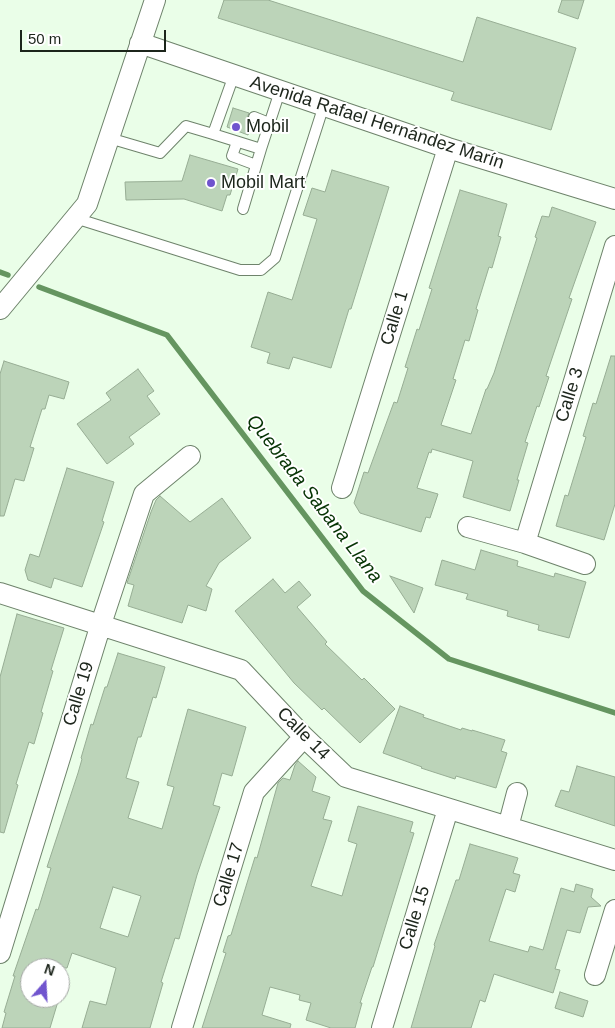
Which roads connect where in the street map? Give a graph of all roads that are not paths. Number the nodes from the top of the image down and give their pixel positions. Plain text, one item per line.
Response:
1 (156, 0) edge
2 (140, 43) junction
3 (234, 75) junction
4 (280, 91) junction
5 (324, 105) junction
6 (254, 117) dead end
7 (269, 123) junction
8 (213, 134) junction
9 (109, 138) junction
10 (237, 142) junction
11 (448, 148) junction
12 (261, 149) junction
13 (256, 164) junction
14 (615, 199) edge
15 (242, 209) dead end
16 (76, 218) junction
17 (615, 246) edge
18 (0, 309) edge
19 (190, 456) dead end
20 (342, 488) dead end
21 (468, 527) dead end
22 (525, 543) junction
23 (585, 564) dead end
24 (0, 593) edge
25 (101, 624) junction
26 (304, 737) junction
27 (517, 793) dead end
28 (448, 808) junction
29 (508, 827) junction
30 (615, 860) edge
31 (615, 910) edge
32 (0, 953) edge
33 (595, 975) dead end
34 (182, 1028) edge
35 (382, 1028) edge

1 - 2 street
2 - 3 street, Avenida Rafael Hernández Marín
2 - 9 street
3 - 4 street, Avenida Rafael Hernández Marín
3 - 8 lane
4 - 5 street, Avenida Rafael Hernández Marín
4 - 7 lane
5 - 11 street, Avenida Rafael Hernández Marín
5 - 16 lane
6 - 7 lane
7 - 12 lane
8 - 9 lane
8 - 10 lane
9 - 16 street
10 - 12 lane
10 - 13 lane
11 - 14 street, Avenida Rafael Hernández Marín
11 - 20 street, Calle 1
12 - 13 lane
13 - 15 lane
16 - 18 street
17 - 22 street, Calle 3
19 - 25 street, Calle 19
21 - 22 street
22 - 23 street
24 - 25 street, Calle 14
25 - 26 street, Calle 14
25 - 32 street, Calle 19
26 - 28 street, Calle 14
26 - 34 street, Calle 17
27 - 29 street
28 - 29 street, Calle 14
28 - 35 street, Calle 15
29 - 30 street, Calle 14
31 - 33 street

